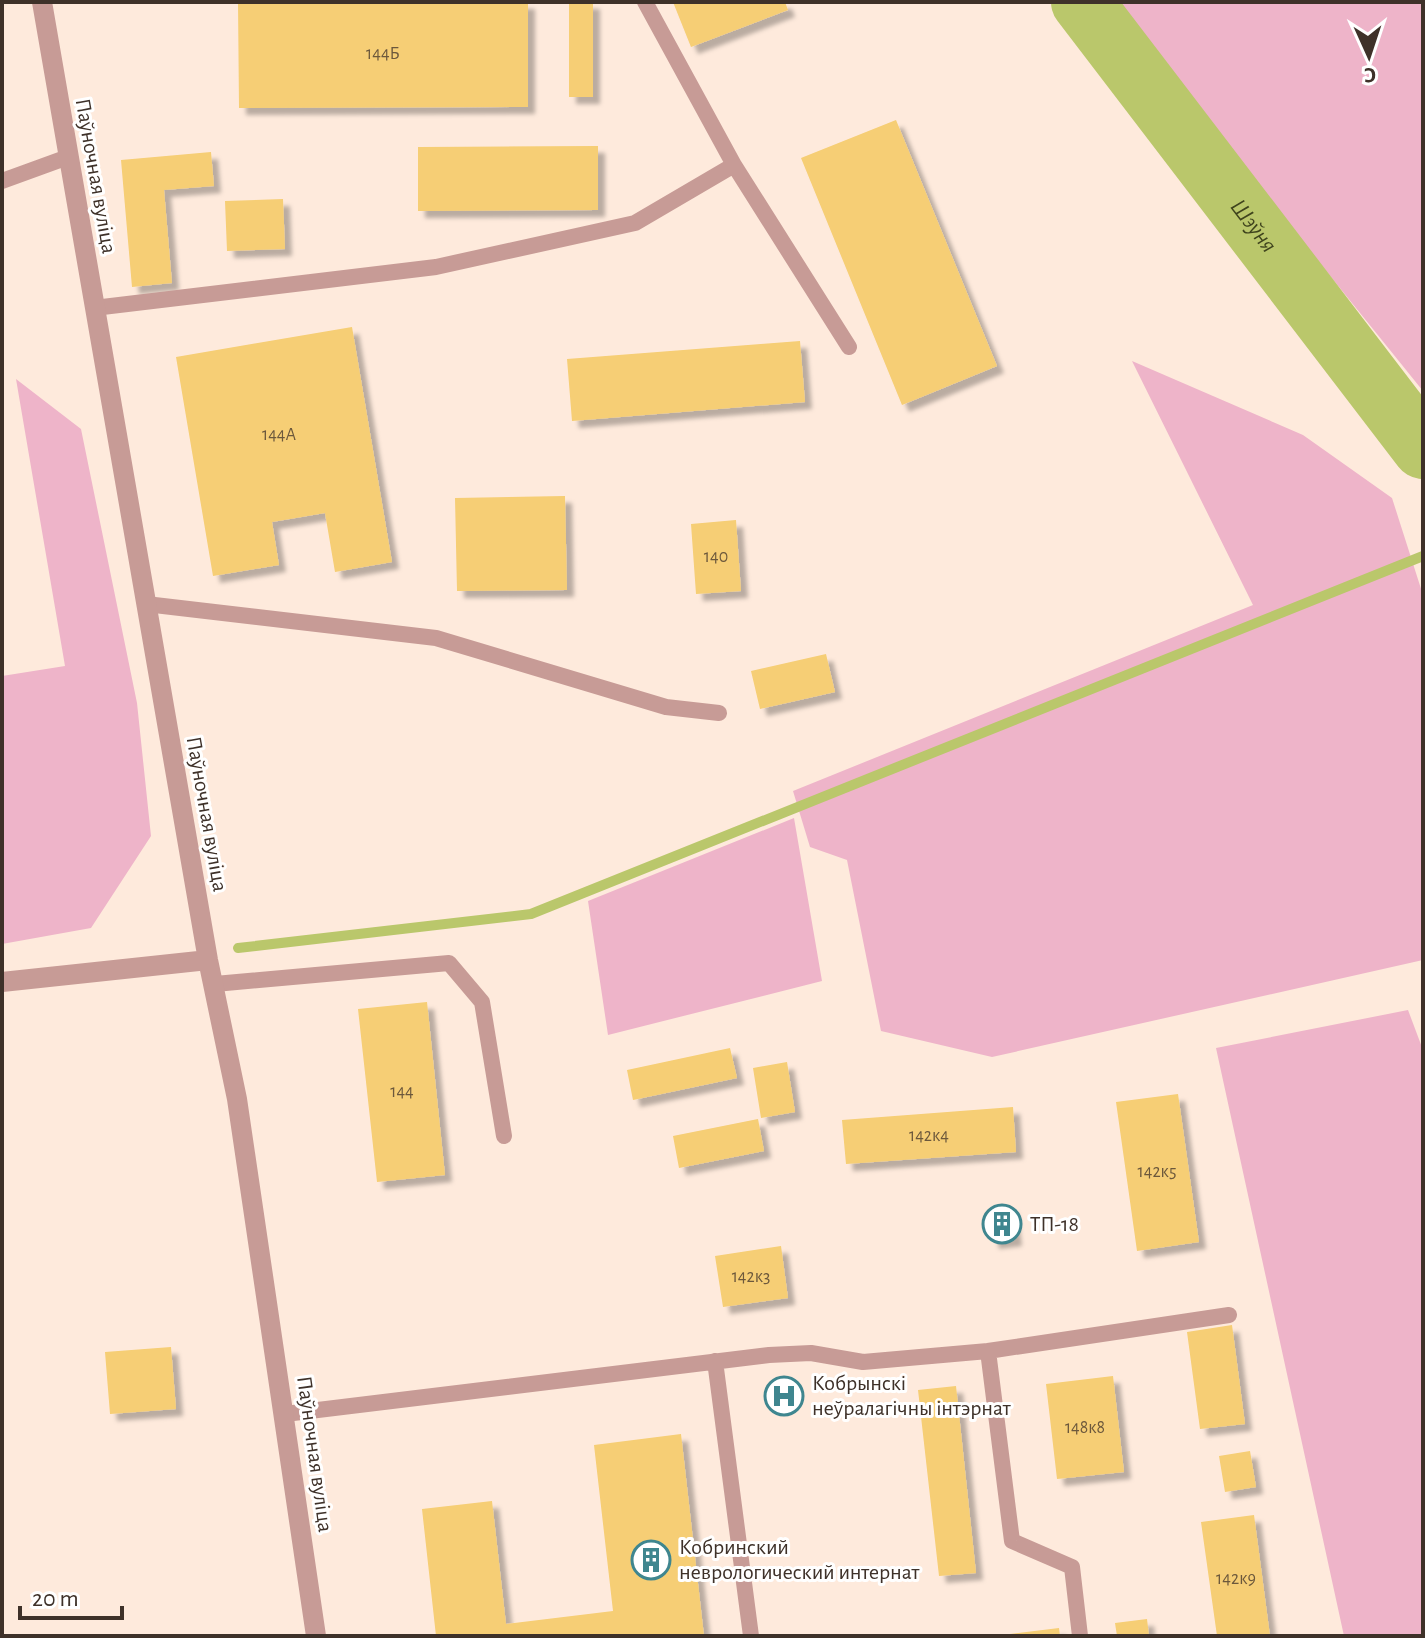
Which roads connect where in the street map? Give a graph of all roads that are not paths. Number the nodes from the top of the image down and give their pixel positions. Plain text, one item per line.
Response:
1 (42, 2) edge
2 (645, 2) edge
3 (68, 157) junction
4 (734, 165) junction
5 (2, 181) edge
6 (94, 308) junction
7 (849, 347) dead end
8 (146, 604) junction
9 (719, 713) dead end
10 (208, 960) junction
11 (2, 982) edge
12 (215, 984) junction
13 (504, 1136) dead end
14 (1229, 1315) dead end
15 (988, 1351) junction
16 (715, 1361) junction
17 (285, 1414) junction
18 (316, 1636) edge
19 (751, 1636) edge
20 (1080, 1636) edge

1 - 3 street, Паўночная вуліца
2 - 4 lane
3 - 5 lane
3 - 6 street, Паўночная вуліца
4 - 6 lane
4 - 7 lane
6 - 8 street, Паўночная вуліца
8 - 9 lane
8 - 10 street, Паўночная вуліца
10 - 11 street
10 - 12 street, Паўночная вуліца
12 - 13 lane
12 - 17 street, Паўночная вуліца
14 - 15 lane
15 - 16 lane
15 - 20 lane
16 - 17 lane
16 - 19 lane
17 - 18 street, Паўночная вуліца

